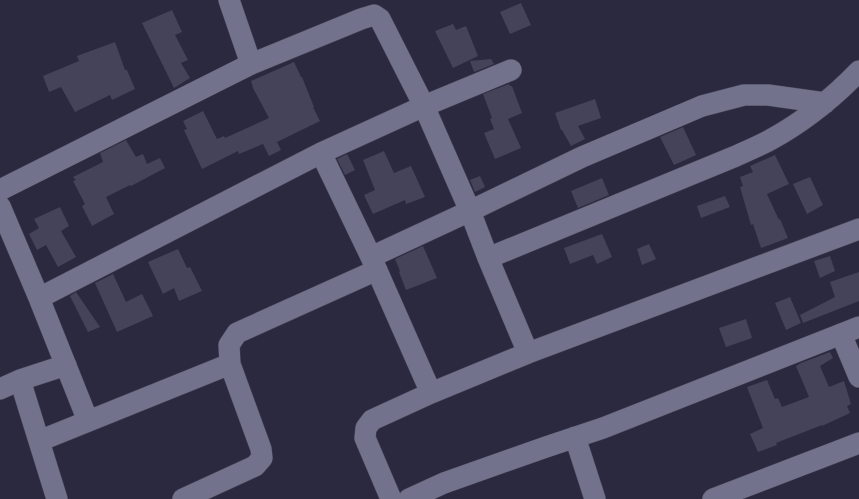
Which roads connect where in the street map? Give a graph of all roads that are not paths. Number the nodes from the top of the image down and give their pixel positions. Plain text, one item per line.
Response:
1 (228, 0) edge
2 (251, 64) junction
3 (511, 70) dead end
4 (859, 71) edge
5 (825, 103) junction
6 (424, 106) junction
7 (321, 153) junction
8 (0, 190) edge
9 (0, 206) edge
10 (470, 212) junction
11 (859, 229) edge
12 (6, 240) edge
13 (488, 258) junction
14 (374, 263) junction
15 (39, 298) junction
16 (850, 331) edge
17 (528, 353) junction
18 (230, 364) junction
19 (66, 365) junction
20 (859, 377) edge
21 (20, 380) junction
22 (0, 389) edge
23 (431, 393) junction
24 (88, 421) junction
25 (574, 438) junction
26 (39, 441) junction
27 (859, 443) edge
28 (57, 499) edge
29 (183, 499) edge
30 (392, 499) edge
31 (409, 499) edge
32 (595, 499) edge
33 (713, 499) edge

1 - 2 street
2 - 6 street
2 - 8 street
3 - 6 street
4 - 5 street
5 - 10 street
5 - 13 street
6 - 7 street
6 - 10 street
7 - 14 street
7 - 15 street
9 - 12 street
10 - 13 street
10 - 14 street
11 - 17 street
12 - 15 street
13 - 17 street
14 - 18 street
14 - 23 street
15 - 19 street
16 - 20 street
16 - 25 street
17 - 23 street
18 - 24 street
18 - 29 street
19 - 21 street
19 - 24 street
21 - 22 street
21 - 26 street
23 - 30 street
24 - 26 street
25 - 31 street
25 - 32 street
26 - 28 street
27 - 33 street

